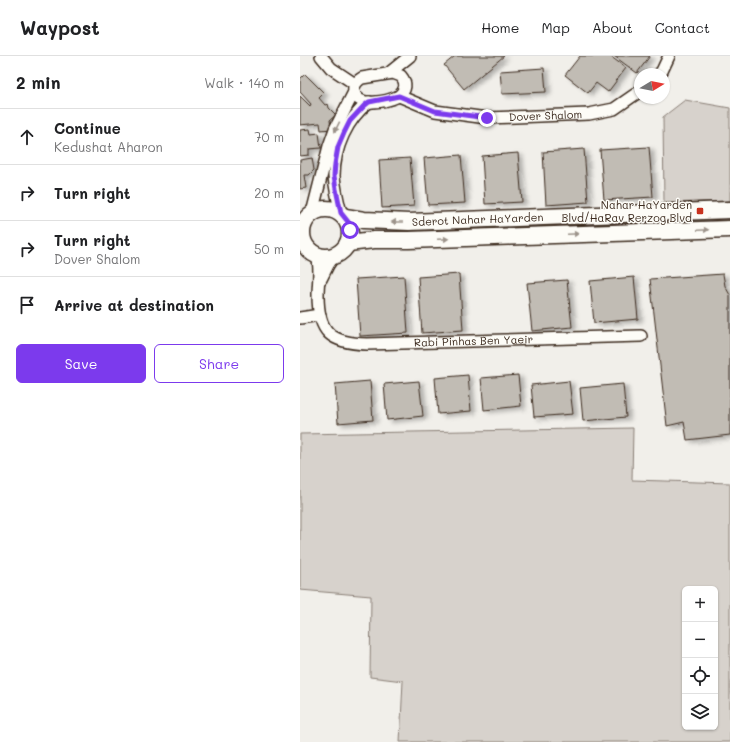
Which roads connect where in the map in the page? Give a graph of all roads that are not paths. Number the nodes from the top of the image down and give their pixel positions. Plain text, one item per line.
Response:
1 (321, 56) edge
2 (410, 56) edge
3 (669, 56) edge
4 (663, 68) edge
5 (389, 73) junction
6 (355, 88) junction
7 (634, 95) edge
8 (399, 96) junction
9 (369, 102) junction
10 (730, 210) edge
11 (343, 215) junction
12 (306, 217) edge
13 (730, 229) edge
14 (348, 243) junction
15 (308, 248) edge
16 (334, 256) junction
17 (319, 285) junction
18 (320, 314) junction
19 (300, 318) edge
20 (641, 336) dead end

1 - 6 street
2 - 5 street
3 - 4 street
5 - 6 street
5 - 8 street
6 - 9 street
6 -> 12 street
7 - 8 street, Dover Shalom
8 - 9 street
9 - 11 street
10 -> 11 main road, Sderot Nahar HaYarden
11 - 12 main road
11 - 14 main road
12 - 15 main road
14 -> 13 main road, Sderot Nahar HaYarden
14 - 16 main road
15 - 16 main road
15 - 17 street, Rabi Pinhas Ben Yaeir
16 - 17 street, Rabi Pinhas Ben Yaeir
17 - 18 street, Rabi Pinhas Ben Yaeir
18 - 19 street
18 - 20 street, Rabi Pinhas Ben Yaeir

